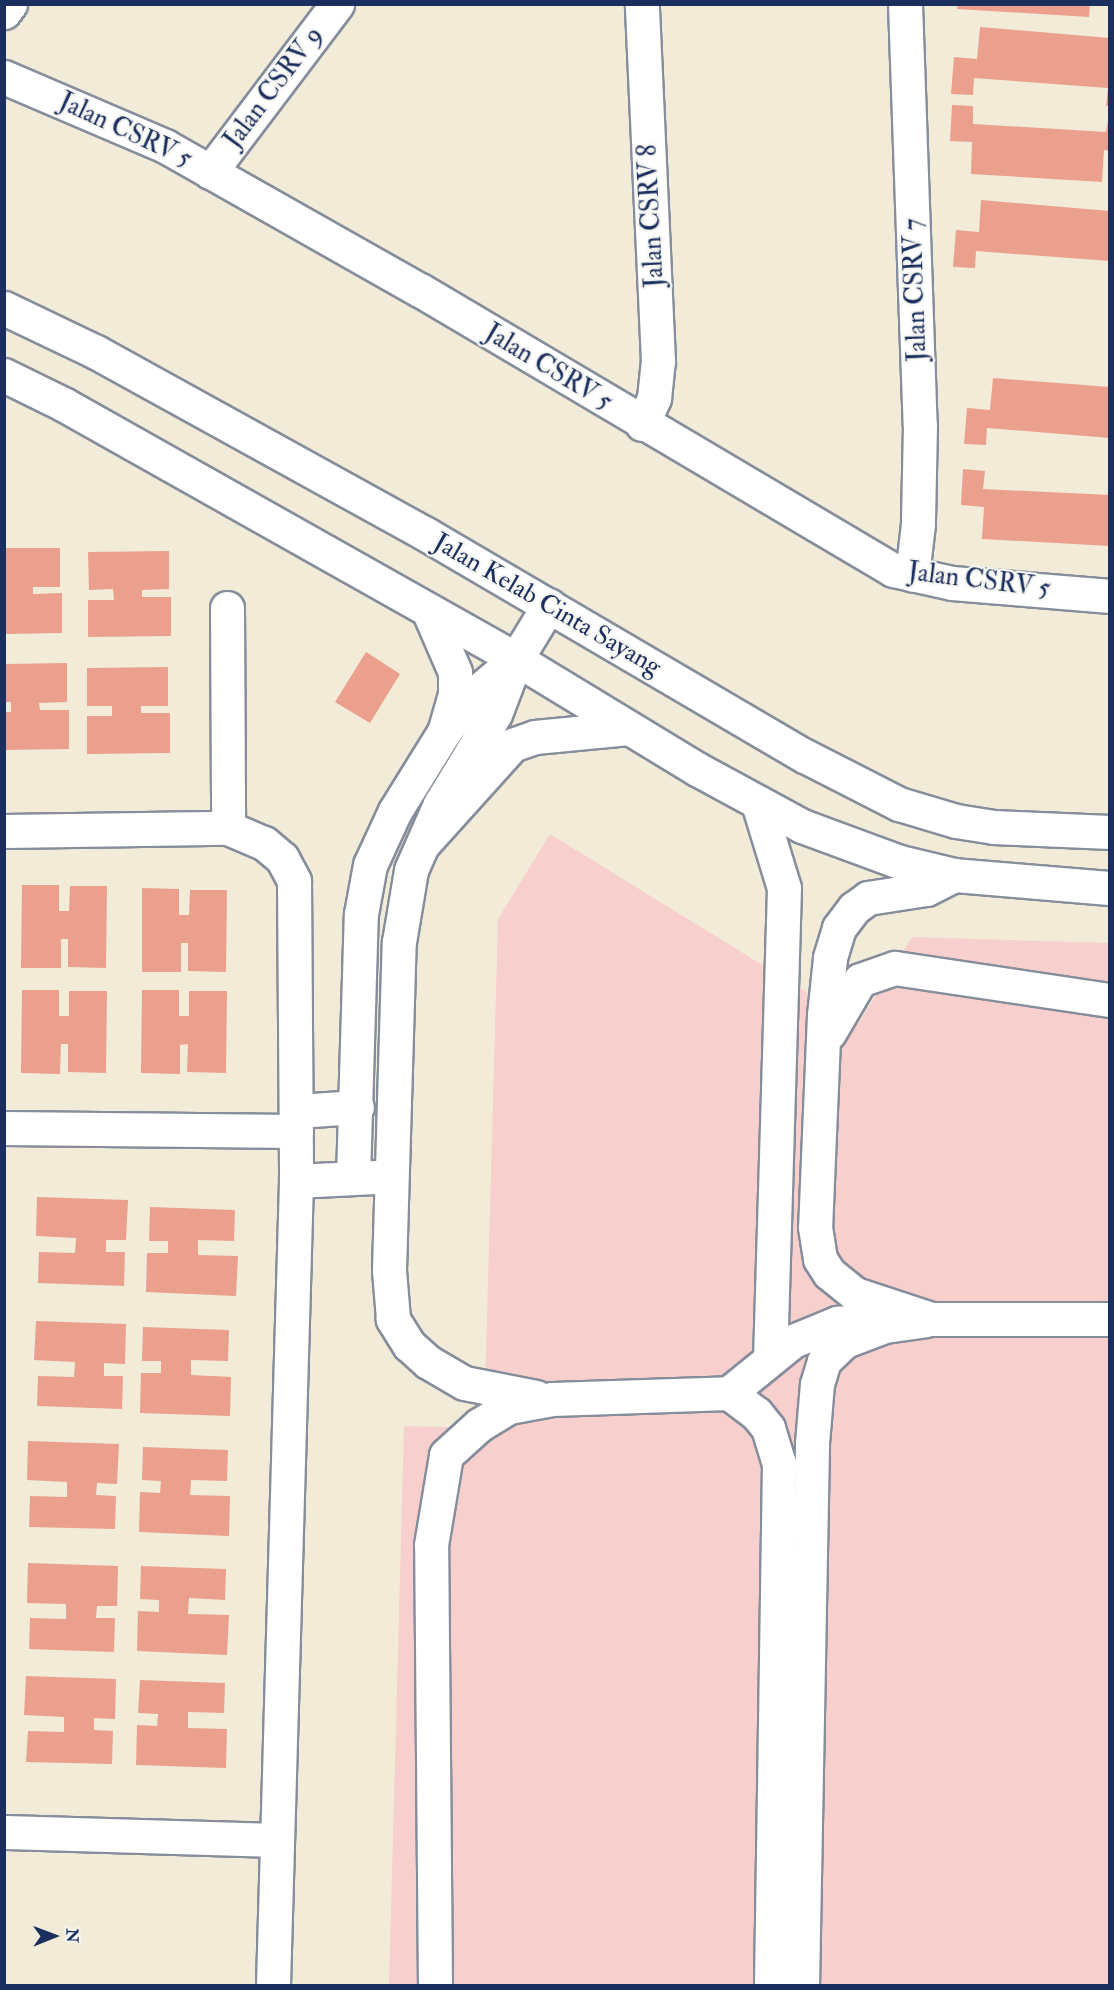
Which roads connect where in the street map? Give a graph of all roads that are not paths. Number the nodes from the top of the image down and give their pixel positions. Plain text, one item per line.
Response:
1 (10, 4) edge
2 (337, 4) edge
3 (642, 4) edge
4 (905, 4) edge
5 (4, 12) edge
6 (4, 77) edge
7 (210, 172) junction
8 (4, 308) edge
9 (4, 375) edge
10 (642, 424) junction
11 (912, 575) junction
12 (1110, 596) edge
13 (549, 605) junction
14 (227, 608) dead end
15 (429, 612) junction
16 (516, 659) junction
17 (629, 728) junction
18 (444, 732) junction
19 (758, 803) junction
20 (228, 828) junction
21 (4, 831) edge
22 (1110, 832) edge
23 (423, 844) junction
24 (954, 875) junction
25 (1110, 888) edge
26 (1110, 1000) edge
27 (823, 1044) junction
28 (357, 1107) junction
29 (296, 1121) junction
30 (4, 1128) edge
31 (392, 1176) junction
32 (353, 1178) junction
33 (296, 1181) junction
34 (931, 1319) junction
35 (1066, 1319) junction
36 (1110, 1319) edge
37 (1110, 1336) edge
38 (770, 1356) junction
39 (729, 1393) junction
40 (552, 1399) junction
41 (4, 1832) edge
42 (277, 1840) junction
43 (273, 1986) edge
44 (435, 1986) edge
45 (771, 1986) edge
46 (802, 1986) edge

1 - 5 street
2 - 7 street, Jalan CSRV 9
3 - 10 street, Jalan CSRV 8
4 - 11 street, Jalan CSRV 7
6 - 7 street, Jalan CSRV 5
7 - 10 street, Jalan CSRV 5
8 - 13 street, Jalan Kelab Cinta Sayang
9 - 15 street
10 - 11 street, Jalan CSRV 5
11 - 12 street, Jalan CSRV 5
13 - 16 street
13 - 22 street, Jalan Kelab Cinta Sayang
14 - 20 street
15 - 16 street
15 - 18 street
16 - 17 street
16 - 18 street
16 - 23 street
17 - 19 street
17 - 23 street
18 - 28 street
19 - 24 street
19 - 38 street
20 - 21 street
20 - 29 street
23 - 31 street
24 - 25 street
24 - 27 street
26 - 27 street
27 - 34 street
28 - 29 street
28 - 32 street
29 - 30 street
29 - 33 street
31 - 32 street
31 - 40 street
32 - 33 street
33 - 42 street
34 - 35 street
34 - 38 street
34 - 46 street
35 - 36 street
35 - 37 street
38 - 39 street
39 - 40 street
39 - 45 street
40 - 44 street
41 - 42 street
42 - 43 street

